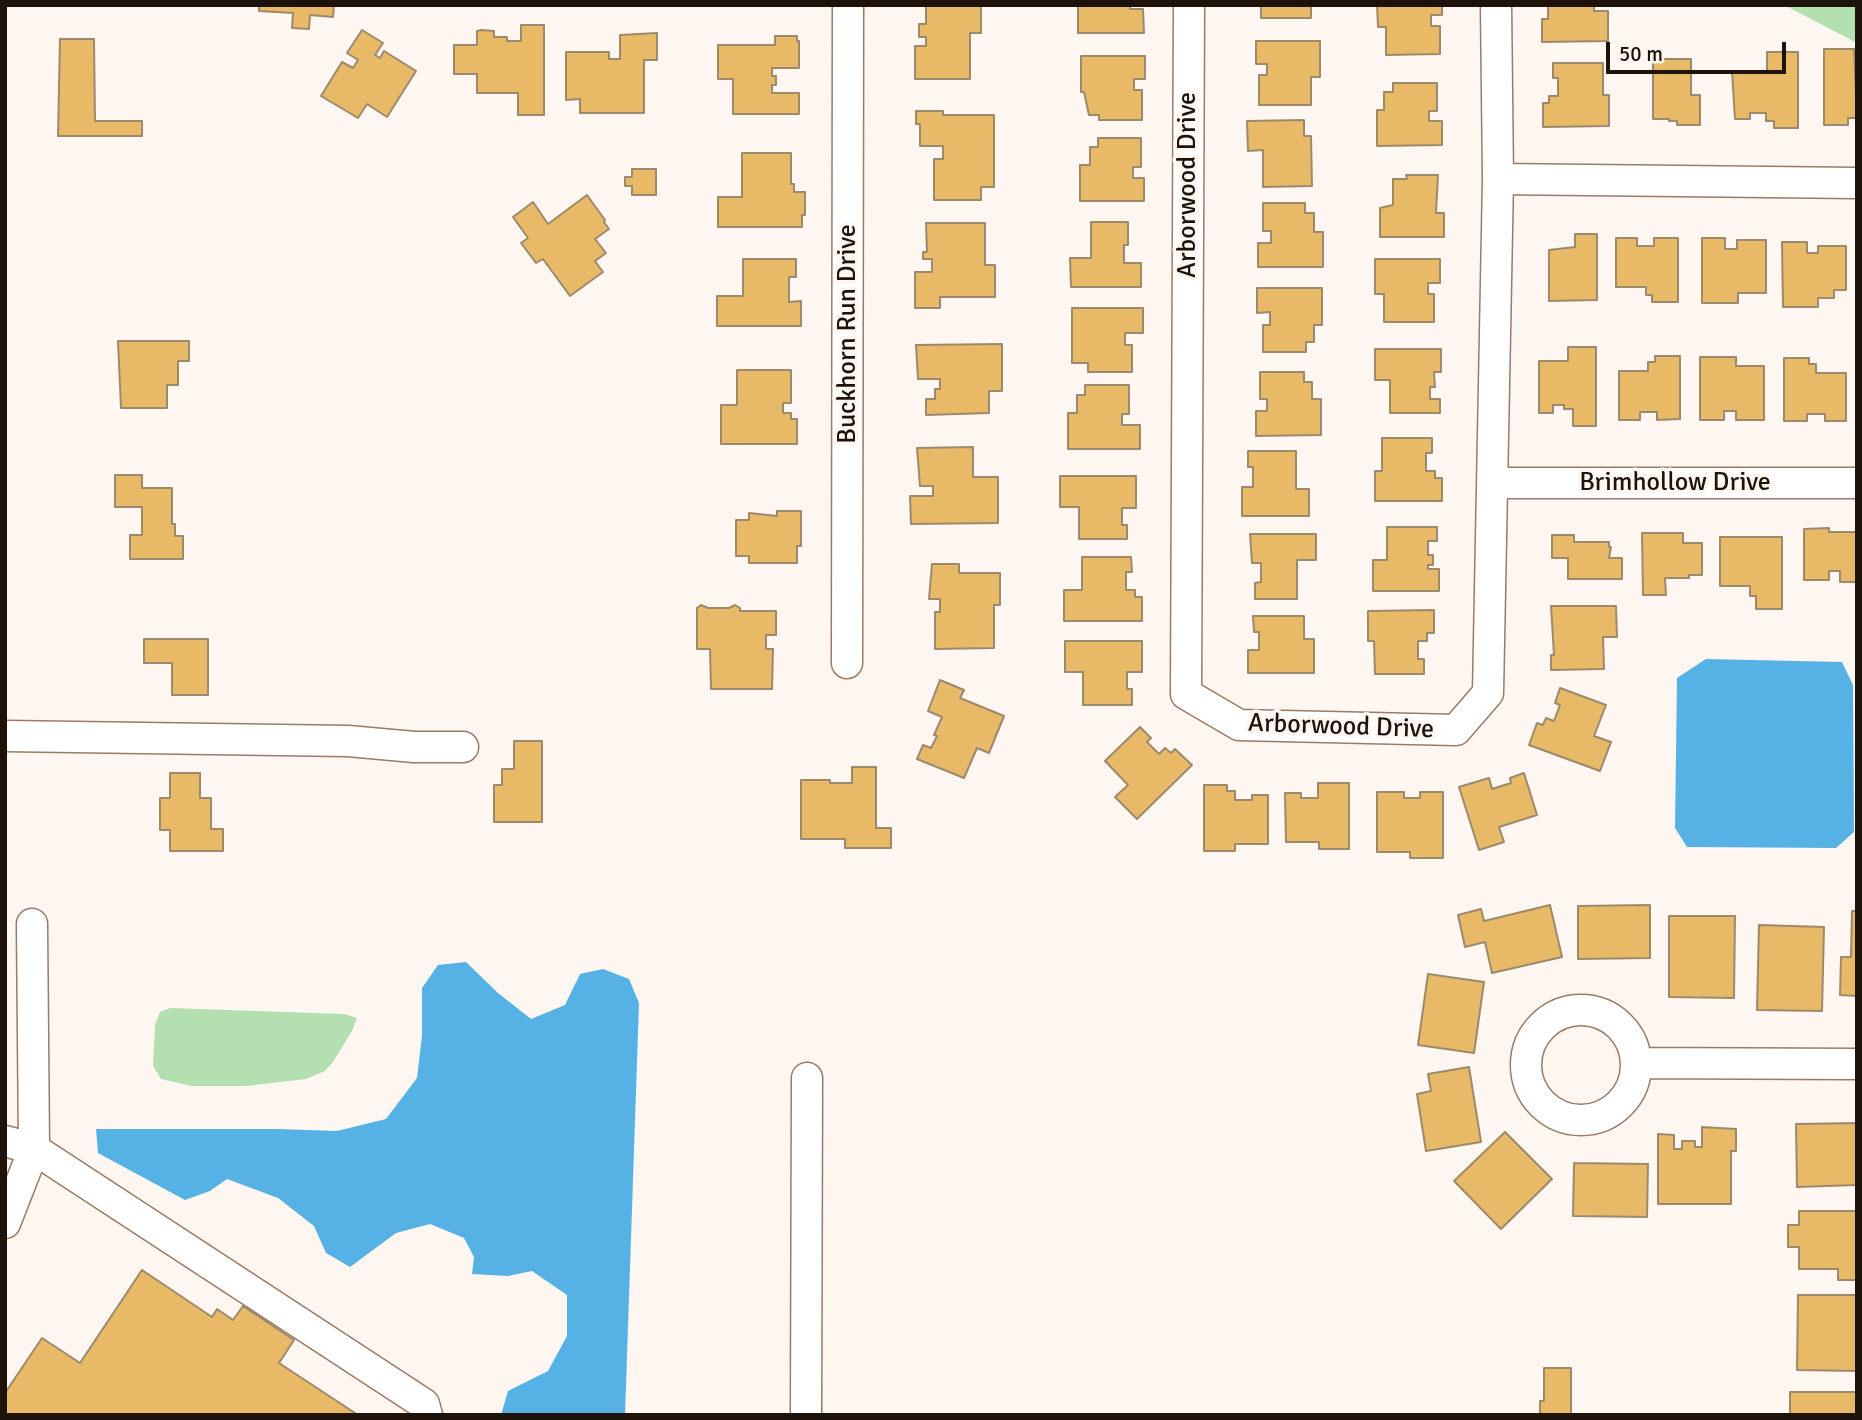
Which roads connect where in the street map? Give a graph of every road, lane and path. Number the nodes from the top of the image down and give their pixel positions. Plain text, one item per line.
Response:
1 (848, 5) edge
2 (1189, 5) edge
3 (1496, 5) edge
4 (1498, 179) junction
5 (1857, 183) edge
6 (1493, 483) junction
7 (1857, 483) edge
8 (847, 663) dead end
9 (5, 736) edge
10 (463, 747) dead end
11 (32, 924) dead end
12 (1636, 1063) dead end
13 (1857, 1064) edge
14 (807, 1078) dead end
15 (5, 1141) edge
16 (34, 1149) junction
17 (5, 1223) edge
18 (427, 1415) edge
19 (806, 1415) edge

1 - 8 street, Buckhorn Run Drive
2 - 6 street, Arborwood Drive
3 - 4 street, Arborwood Drive
4 - 5 street
4 - 6 street, Arborwood Drive
6 - 7 street, Brimhollow Drive
9 - 10 street
11 - 16 street
12 - 13 street
14 - 19 street
15 - 16 street
16 - 17 street
16 - 18 street

